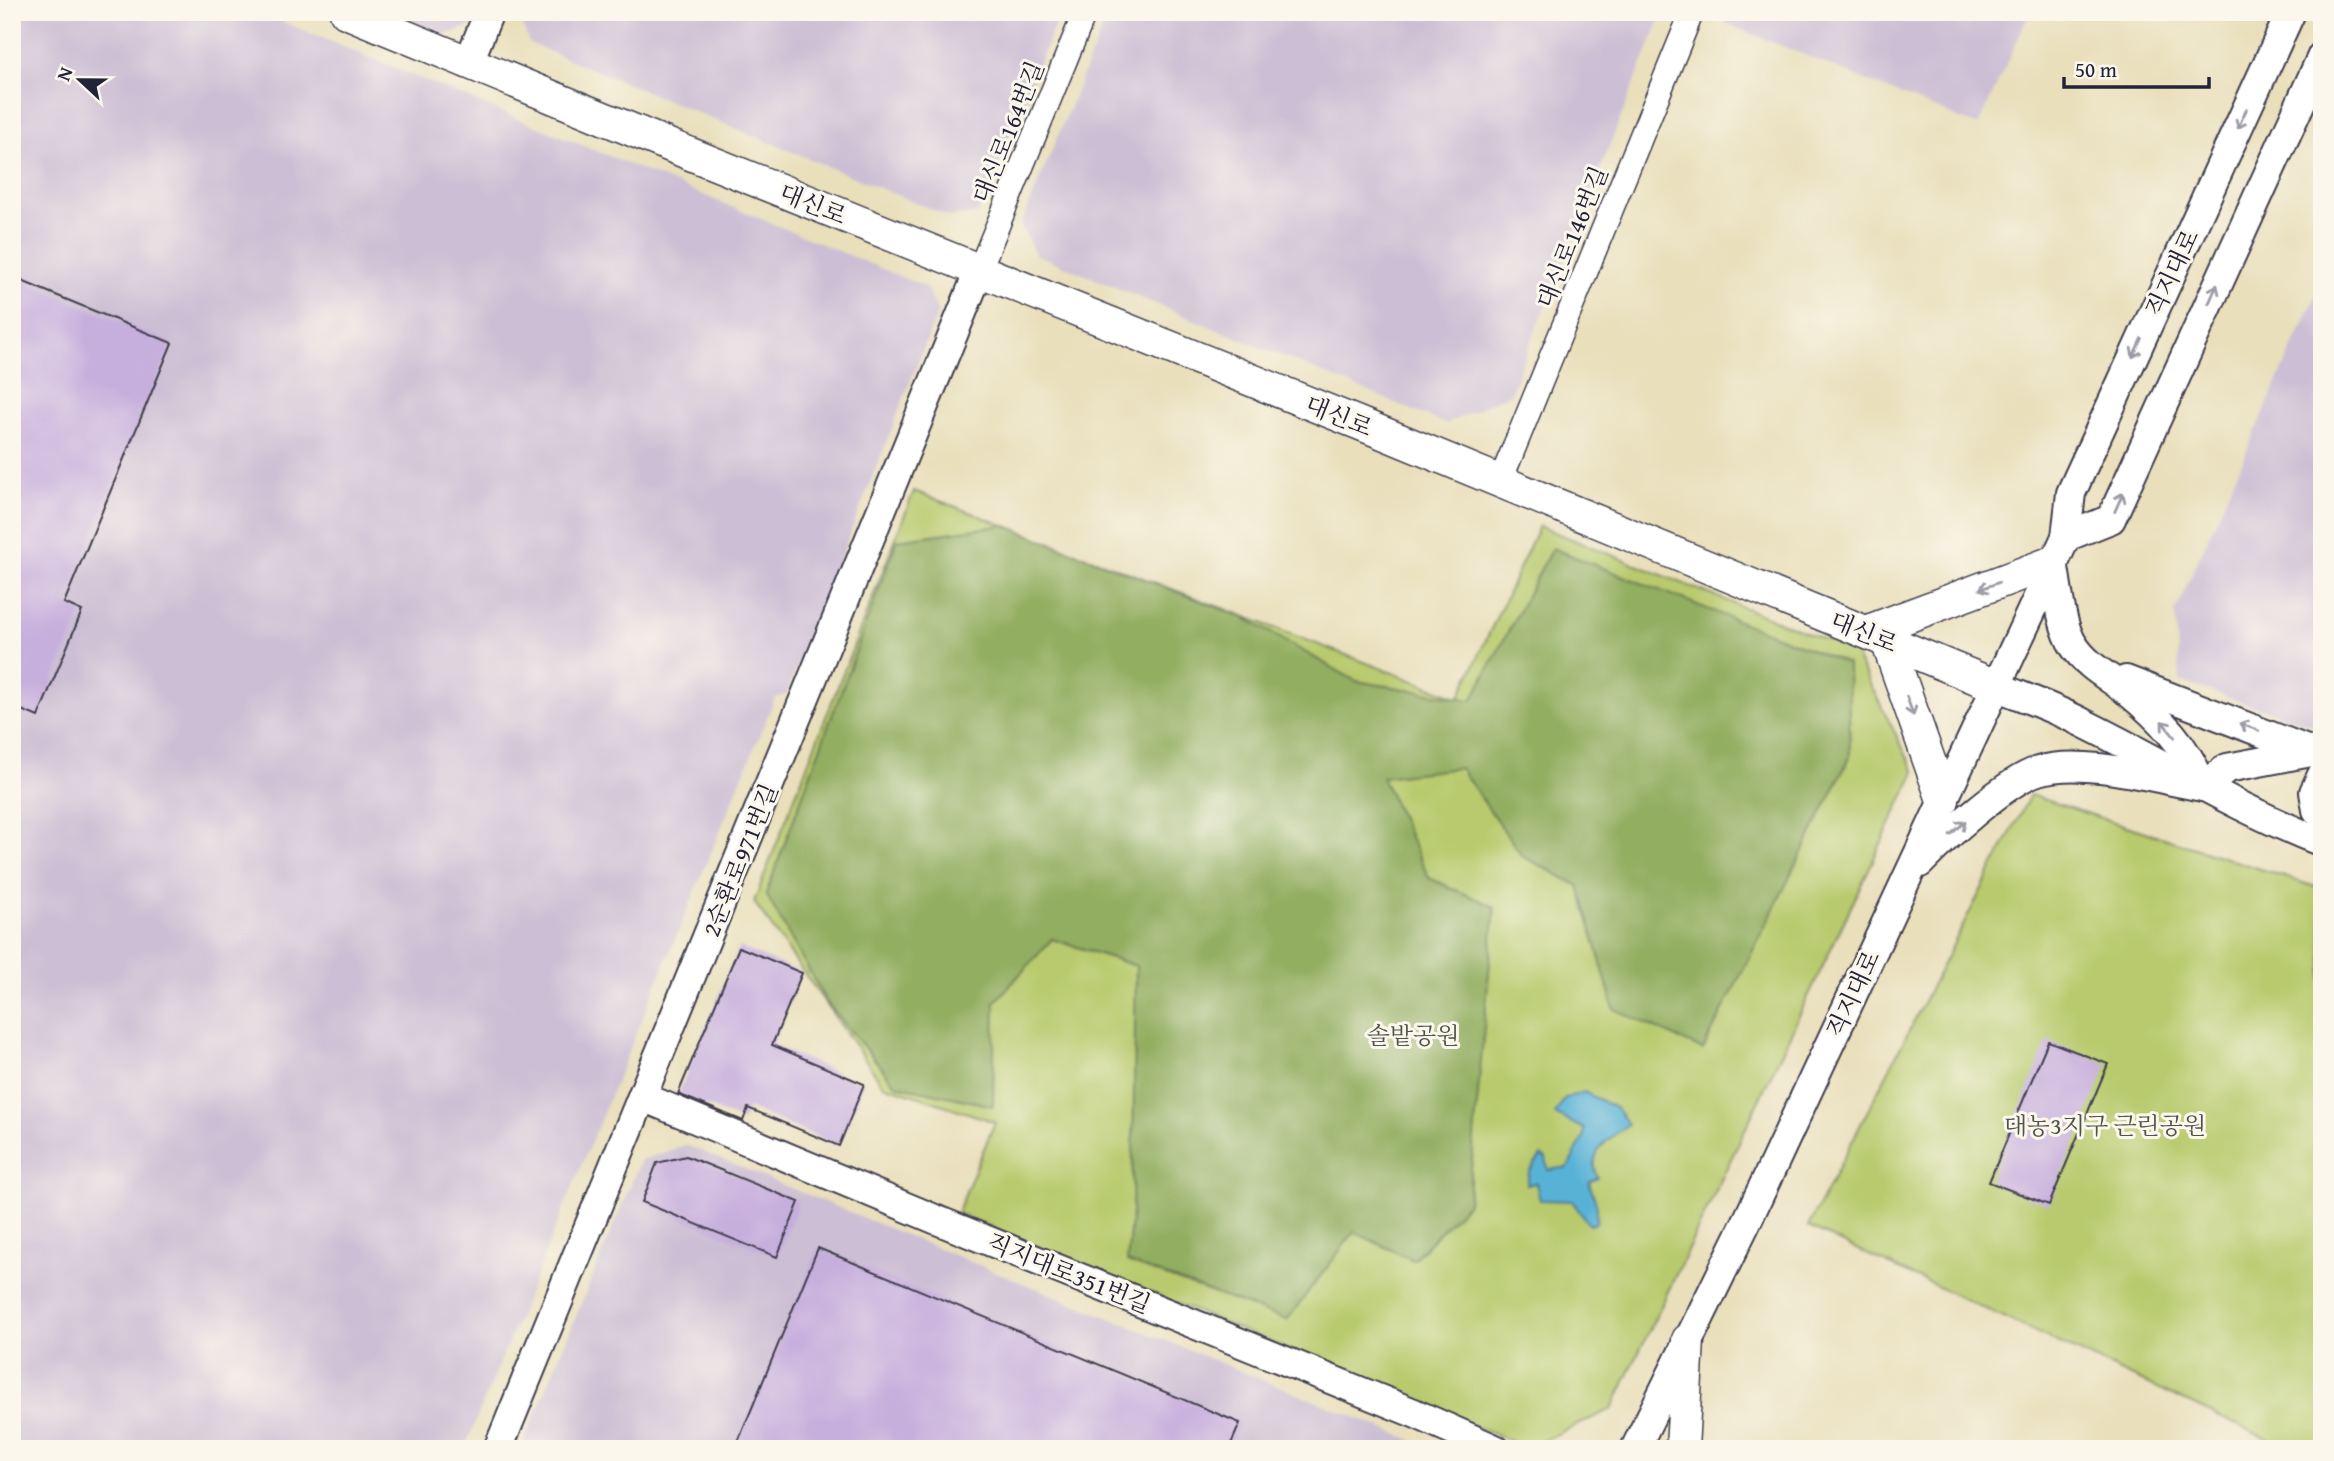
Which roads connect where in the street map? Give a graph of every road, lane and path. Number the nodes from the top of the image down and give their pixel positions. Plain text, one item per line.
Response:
1 (346, 12) edge
2 (489, 12) edge
3 (1085, 12) edge
4 (1692, 12) edge
5 (2291, 12) edge
6 (2322, 56) edge
7 (468, 64) junction
8 (979, 271) junction
9 (1500, 482) junction
10 (2059, 550) junction
11 (1876, 637) junction
12 (2095, 668) junction
13 (1996, 686) junction
14 (2319, 759) edge
15 (2203, 787) junction
16 (1943, 800) junction
17 (2322, 814) edge
18 (2322, 842) edge
19 (1908, 875) junction
20 (643, 1097) junction
21 (1688, 1340) junction
22 (498, 1449) edge
23 (1495, 1449) edge
24 (1635, 1449) edge
25 (1682, 1449) edge

1 - 7 main road, 대신로
2 - 7 street
3 - 8 street, 대신로164번길
4 - 9 street, 대신로146번길
5 -> 10 street, 직지대로
10 -> 6 street, 직지대로
7 - 8 main road, 대신로
8 - 9 main road, 대신로
8 - 20 street, 2순환로971번길
9 - 11 main road, 대신로
10 -> 11 main road
10 - 12 street
10 - 13 street, 직지대로
11 - 13 main road, 대신로
11 -> 16 main road
14 -> 12 street
15 -> 12 street
13 - 15 street, 대신로
13 - 16 street, 직지대로
14 - 15 street
14 - 17 street
15 - 18 street, 대신로
19 -> 15 street
16 - 19 street, 직지대로
19 - 21 street, 직지대로
20 - 22 street, 2순환로971번길
20 - 23 street, 직지대로351번길
21 - 24 street, 직지대로
21 - 25 main road

